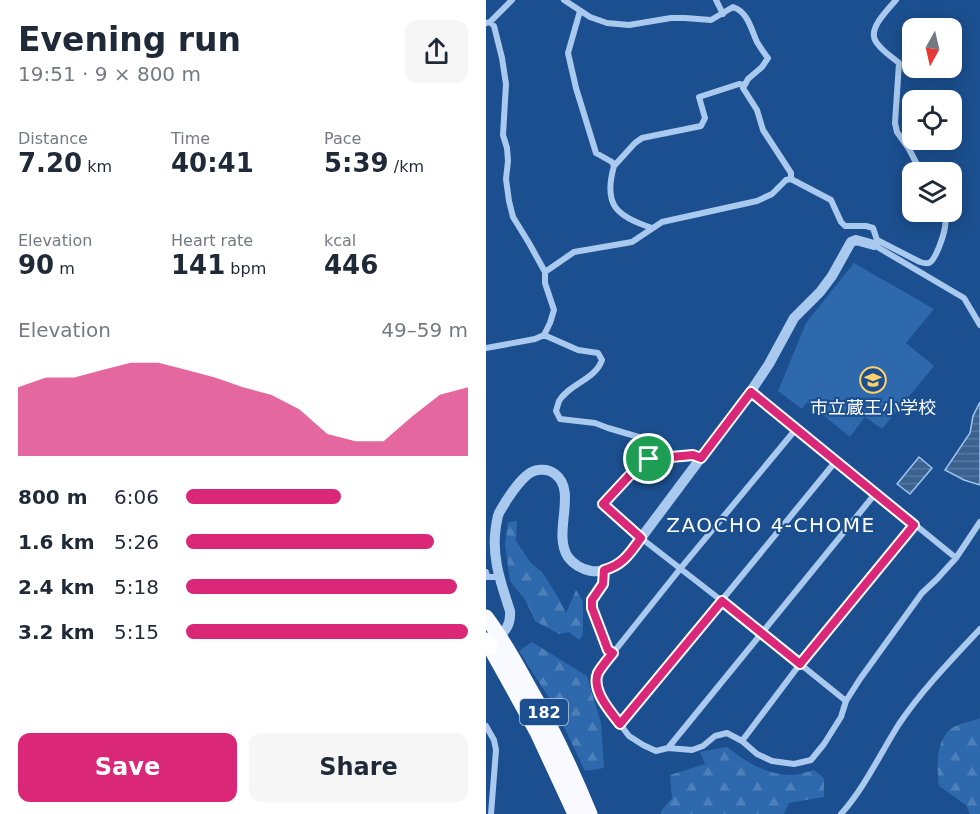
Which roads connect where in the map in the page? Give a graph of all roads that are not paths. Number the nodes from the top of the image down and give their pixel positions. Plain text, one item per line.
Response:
1 (512, 0) edge
2 (564, 0) edge
3 (716, 0) edge
4 (896, 0) edge
5 (580, 11) junction
6 (723, 14) junction
7 (488, 22) edge
8 (744, 85) junction
9 (916, 162) edge
10 (614, 166) junction
11 (791, 179) junction
12 (946, 222) edge
13 (652, 228) junction
14 (876, 243) junction
15 (545, 272) junction
16 (980, 325) edge
17 (544, 335) junction
18 (486, 348) edge
19 (751, 392) junction
20 (796, 429) junction
21 (701, 458) junction
22 (649, 459) junction
23 (836, 461) junction
24 (875, 494) junction
25 (980, 522) edge
26 (914, 525) junction
27 (641, 538) junction
28 (956, 558) junction
29 (680, 569) junction
30 (604, 570) junction
31 (486, 572) edge
32 (499, 577) junction
33 (722, 601) junction
34 (486, 617) edge
35 (980, 629) edge
36 (762, 633) junction
37 (490, 643) edge
38 (613, 653) junction
39 (800, 664) junction
40 (846, 700) junction
41 (620, 724) junction
42 (486, 726) edge
43 (742, 741) junction
44 (668, 748) junction
45 (492, 814) edge
46 (575, 814) edge
47 (590, 814) edge
48 (842, 814) edge

1 - 7 street
2 - 5 street
3 - 6 street
4 - 9 street
5 - 6 street
5 - 10 street
6 - 8 street
7 - 15 street
8 - 10 street
8 - 11 street
10 - 13 street
11 - 13 street
11 - 14 street
12 - 14 street
13 - 15 street
14 - 16 street
14 - 19 street
15 - 17 street
17 - 18 street
17 - 22 street
19 - 20 street
19 - 21 street
20 - 23 street
20 - 29 street
21 - 22 street
21 - 27 street
22 - 27 street
23 - 24 street
23 - 33 street
24 - 26 street
24 - 36 street
25 - 28 street
26 - 28 street
26 - 39 street
27 - 29 street
27 - 30 street
28 - 40 street
29 - 33 street
29 - 38 street
30 - 32 street
30 - 38 street
31 - 32 street
32 - 37 street
33 - 36 street
33 - 41 street
34 - 37 highway, 182
35 - 48 street
36 - 39 street
36 - 44 street
37 - 46 highway, 182
37 - 47 highway, 182
38 - 41 street
39 - 40 street
39 - 43 street
40 - 43 street
41 - 44 street
42 - 45 street
43 - 44 street

